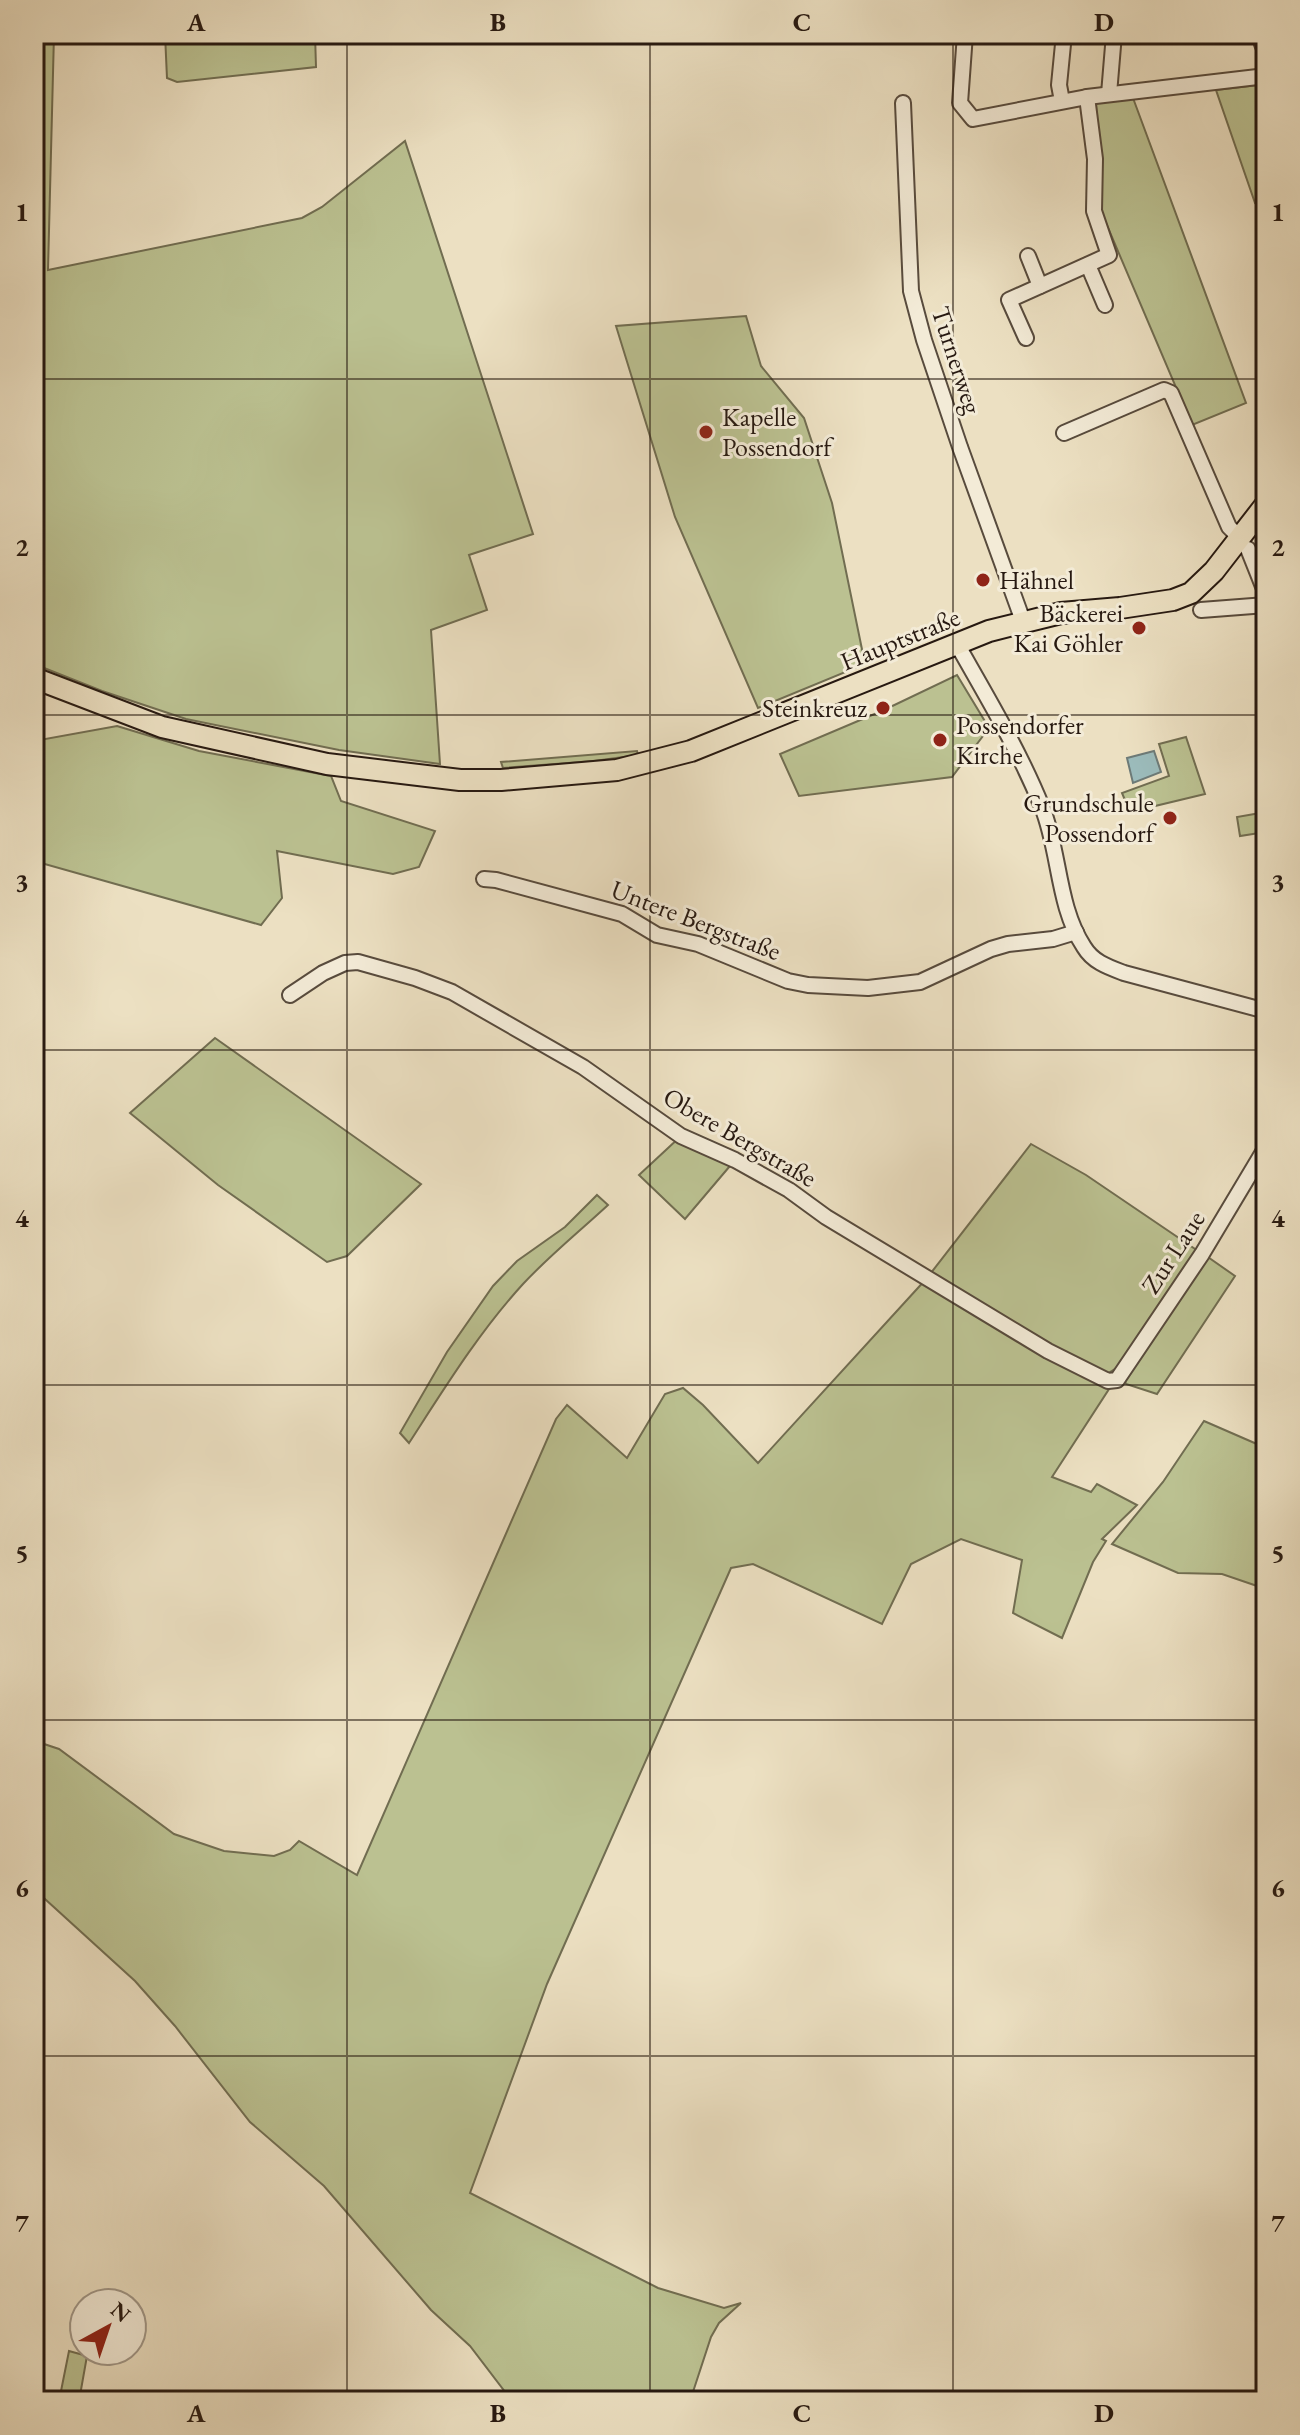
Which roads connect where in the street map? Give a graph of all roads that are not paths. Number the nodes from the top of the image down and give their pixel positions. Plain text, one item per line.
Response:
1 (965, 34) edge
2 (1064, 34) edge
3 (1114, 34) edge
4 (1266, 38) edge
5 (1266, 54) edge
6 (1266, 76) edge
7 (1109, 94) junction
8 (1087, 97) junction
9 (1062, 101) junction
10 (903, 103) dead end
11 (1028, 256) dead end
12 (1088, 265) junction
13 (1040, 286) junction
14 (1105, 305) dead end
15 (1026, 338) dead end
16 (1064, 433) dead end
17 (1266, 504) edge
18 (1244, 544) junction
19 (1266, 594) edge
20 (1266, 605) edge
21 (1201, 610) dead end
22 (1023, 621) junction
23 (957, 644) junction
24 (34, 678) edge
25 (484, 879) dead end
26 (1076, 932) junction
27 (290, 995) dead end
28 (1266, 1011) edge
29 (1266, 1147) edge
30 (1117, 1380) joint

1 - 9 street
2 - 9 street
3 - 7 street
4 - 5 street
6 - 7 street
7 - 8 street
8 - 9 street
8 - 12 street
10 - 22 street, Turnerweg
11 - 13 street
12 - 13 street
12 - 14 street
13 - 15 street
16 - 18 street
17 - 18 main road, Hauptstraße
18 - 19 street
18 - 22 main road, Hauptstraße
20 - 21 street
22 - 23 main road, Hauptstraße
23 - 24 main road, Hauptstraße
23 - 26 street
25 - 26 street, Untere Bergstraße
26 - 28 street
27 - 30 street, Obere Bergstraße
29 - 30 street, Zur Laue

